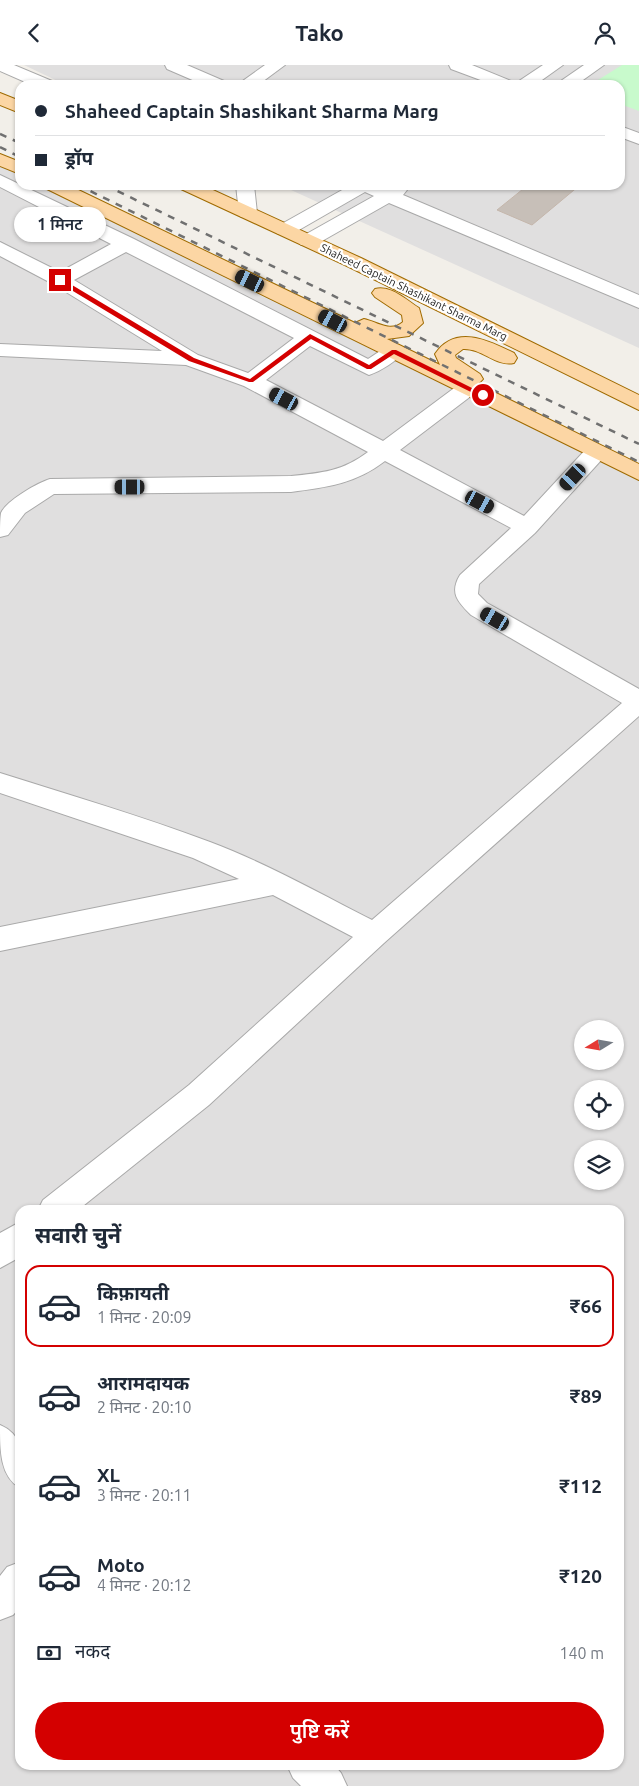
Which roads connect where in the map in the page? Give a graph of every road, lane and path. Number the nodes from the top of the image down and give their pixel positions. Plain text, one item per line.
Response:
1 (0, 65) edge
2 (172, 65) edge
3 (277, 65) edge
4 (458, 65) edge
5 (555, 65) edge
6 (596, 65) edge
7 (34, 80) edge
8 (206, 80) edge
9 (254, 80) edge
10 (496, 80) edge
11 (531, 80) edge
12 (572, 80) edge
13 (0, 98) edge
14 (15, 106) edge
15 (625, 133) edge
16 (639, 139) edge
17 (0, 159) edge
18 (15, 166) edge
19 (0, 180) edge
20 (15, 187) edge
21 (20, 190) edge
22 (64, 190) edge
23 (198, 190) edge
24 (246, 190) edge
25 (355, 190) edge
26 (374, 190) edge
27 (398, 190) edge
28 (387, 197) junction
29 (248, 213) junction
30 (285, 230) junction
31 (308, 241) junction
32 (127, 243) junction
33 (0, 248) edge
34 (354, 262) junction
35 (60, 280) junction
36 (639, 302) edge
37 (306, 307) junction
38 (310, 336) junction
39 (0, 349) edge
40 (394, 351) junction
41 (191, 360) junction
42 (251, 381) junction
43 (468, 388) junction
44 (637, 402) edge
45 (577, 442) junction
46 (596, 451) junction
47 (385, 452) junction
48 (639, 473) edge
49 (527, 527) junction
50 (0, 529) edge
51 (639, 702) edge
52 (0, 783) edge
53 (275, 883) junction
54 (374, 935) junction
55 (0, 939) edge
56 (60, 1205) edge
57 (15, 1241) edge
58 (0, 1253) edge
59 (0, 1442) edge
60 (15, 1464) edge
61 (15, 1586) edge
62 (0, 1602) edge
63 (311, 1770) edge
64 (328, 1786) edge

1 - 7 street
2 - 8 street
3 - 9 street
4 - 10 street
5 - 11 street
6 - 12 street
13 - 14 main road
15 - 16 street
17 - 18 main road
19 - 20 street
21 - 32 street
22 - 37 main road
23 - 29 main road, Shaheed Captain Shashikant Sharma Marg
24 - 29 street
25 - 30 street
26 - 28 street
27 - 28 street
28 - 31 street
28 - 36 street
29 - 30 main road, Shaheed Captain Shashikant Sharma Marg
30 - 31 main road, Shaheed Captain Shashikant Sharma Marg
31 - 34 main road, Shaheed Captain Shashikant Sharma Marg
32 - 35 street
32 - 38 street
33 - 35 street
34 - 37 main road
34 - 44 main road, Shaheed Captain Shashikant Sharma Marg
35 - 41 street
37 - 40 main road
38 - 40 street
38 - 42 street
39 - 41 street
40 - 43 main road
41 - 42 street
42 - 47 street
43 - 45 main road
43 - 47 street
44 - 45 main road
45 - 46 main road
46 - 48 main road
46 - 49 street
47 - 49 street
47 - 50 street
49 - 51 street
51 - 54 street
52 - 53 street
53 - 54 street
53 - 55 street
54 - 56 street
57 - 58 street
59 - 60 street
61 - 62 street
63 - 64 street

